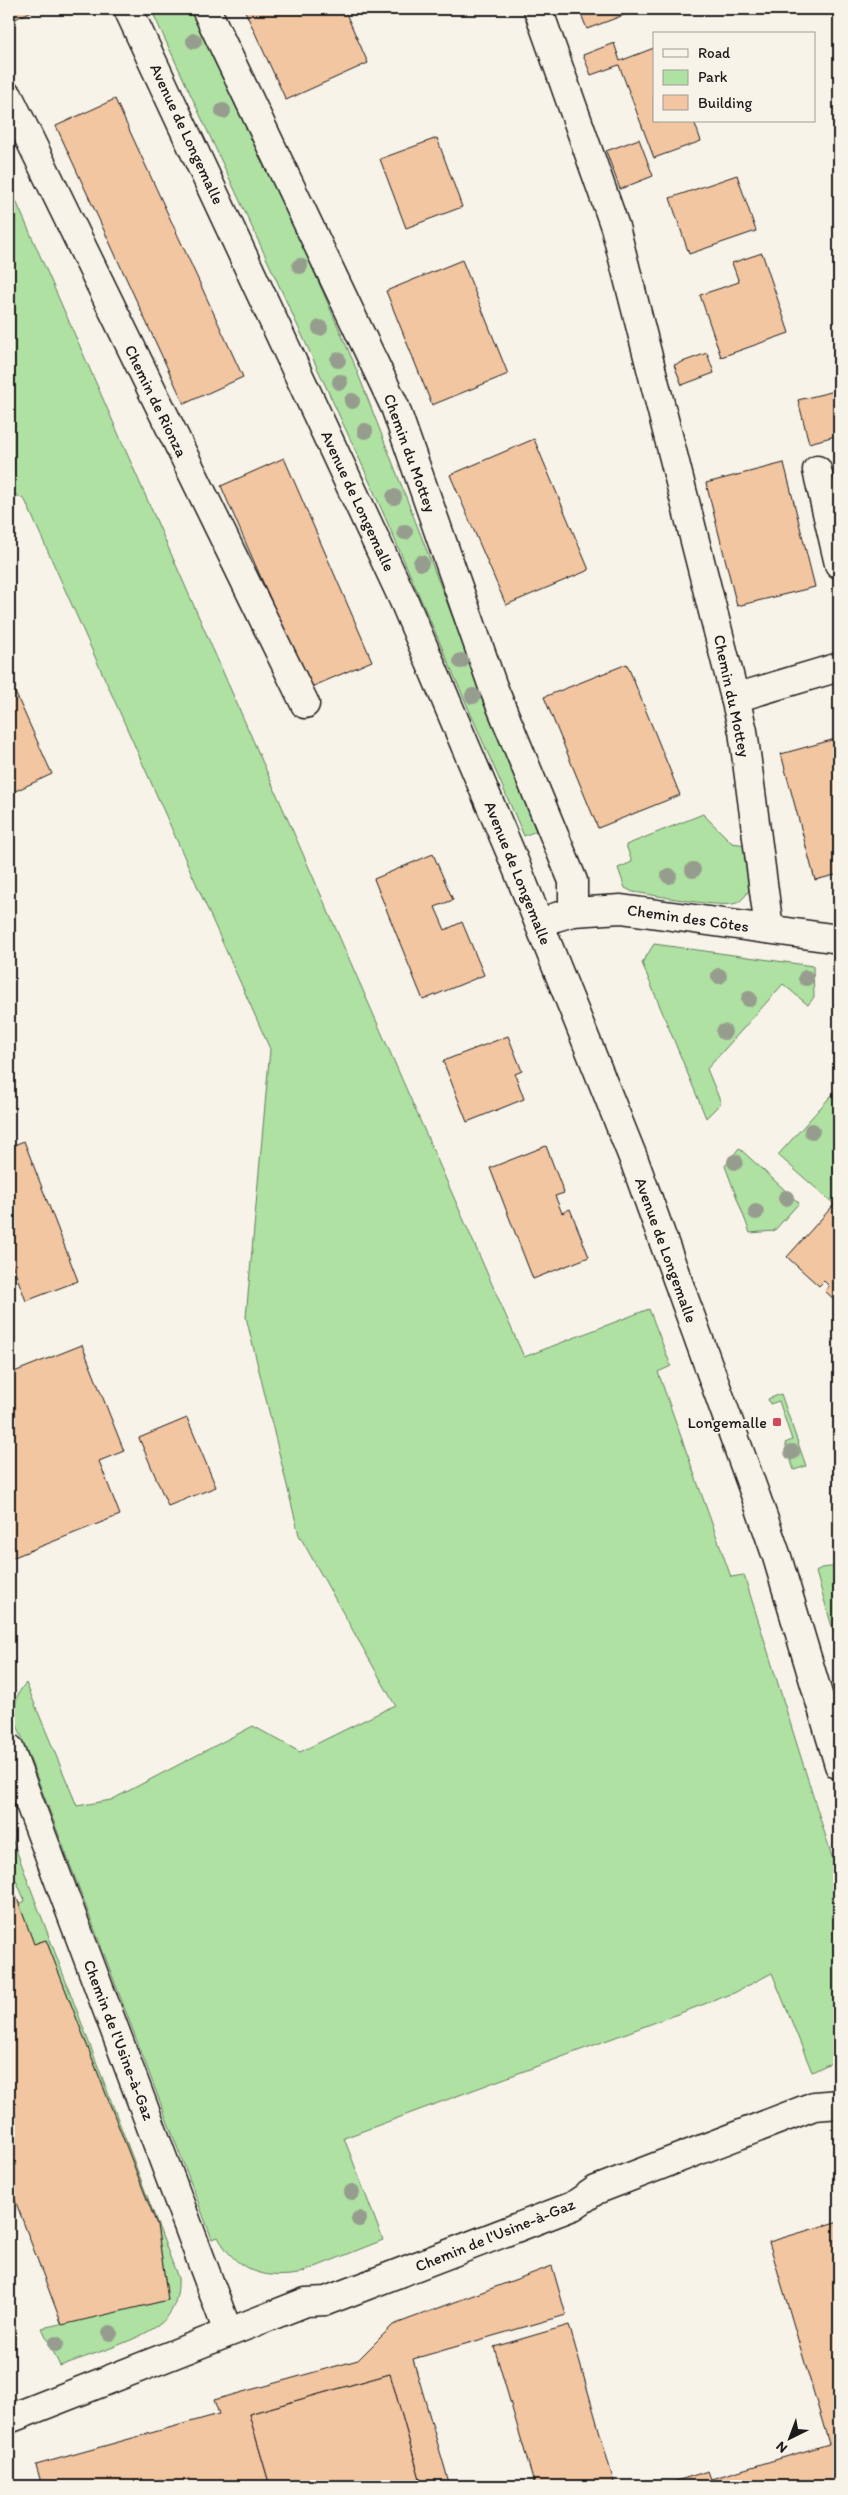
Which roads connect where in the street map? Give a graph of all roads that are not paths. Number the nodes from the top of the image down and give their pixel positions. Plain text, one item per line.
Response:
1 (128, 9) edge
2 (206, 9) edge
3 (538, 9) edge
4 (9, 97) edge
5 (817, 470) dead end
6 (839, 564) edge
7 (839, 667) edge
8 (735, 698) junction
9 (305, 704) dead end
10 (573, 912) junction
11 (538, 921) junction
12 (769, 929) junction
13 (839, 939) edge
14 (9, 1748) edge
15 (839, 1765) edge
16 (839, 2085) edge
17 (826, 2105) edge
18 (228, 2332) junction
19 (9, 2419) edge

1 - 11 street, Avenue de Longemalle
2 - 10 street, Chemin du Mottey
3 - 8 street, Chemin du Mottey
4 - 9 street, Chemin de Rionza
5 - 6 street
7 - 8 street
8 - 12 street, Chemin du Mottey
10 - 11 street, Chemin des Côtes
10 - 12 street, Chemin des Côtes
11 - 15 street, Avenue de Longemalle
12 - 13 street, Chemin des Côtes
14 - 18 street, Chemin de l'Usine-à-Gaz
16 - 17 street, Chemin de l'Usine-à-Gaz
17 - 18 street, Chemin de l'Usine-à-Gaz
18 - 19 street, Chemin de l'Usine-à-Gaz

